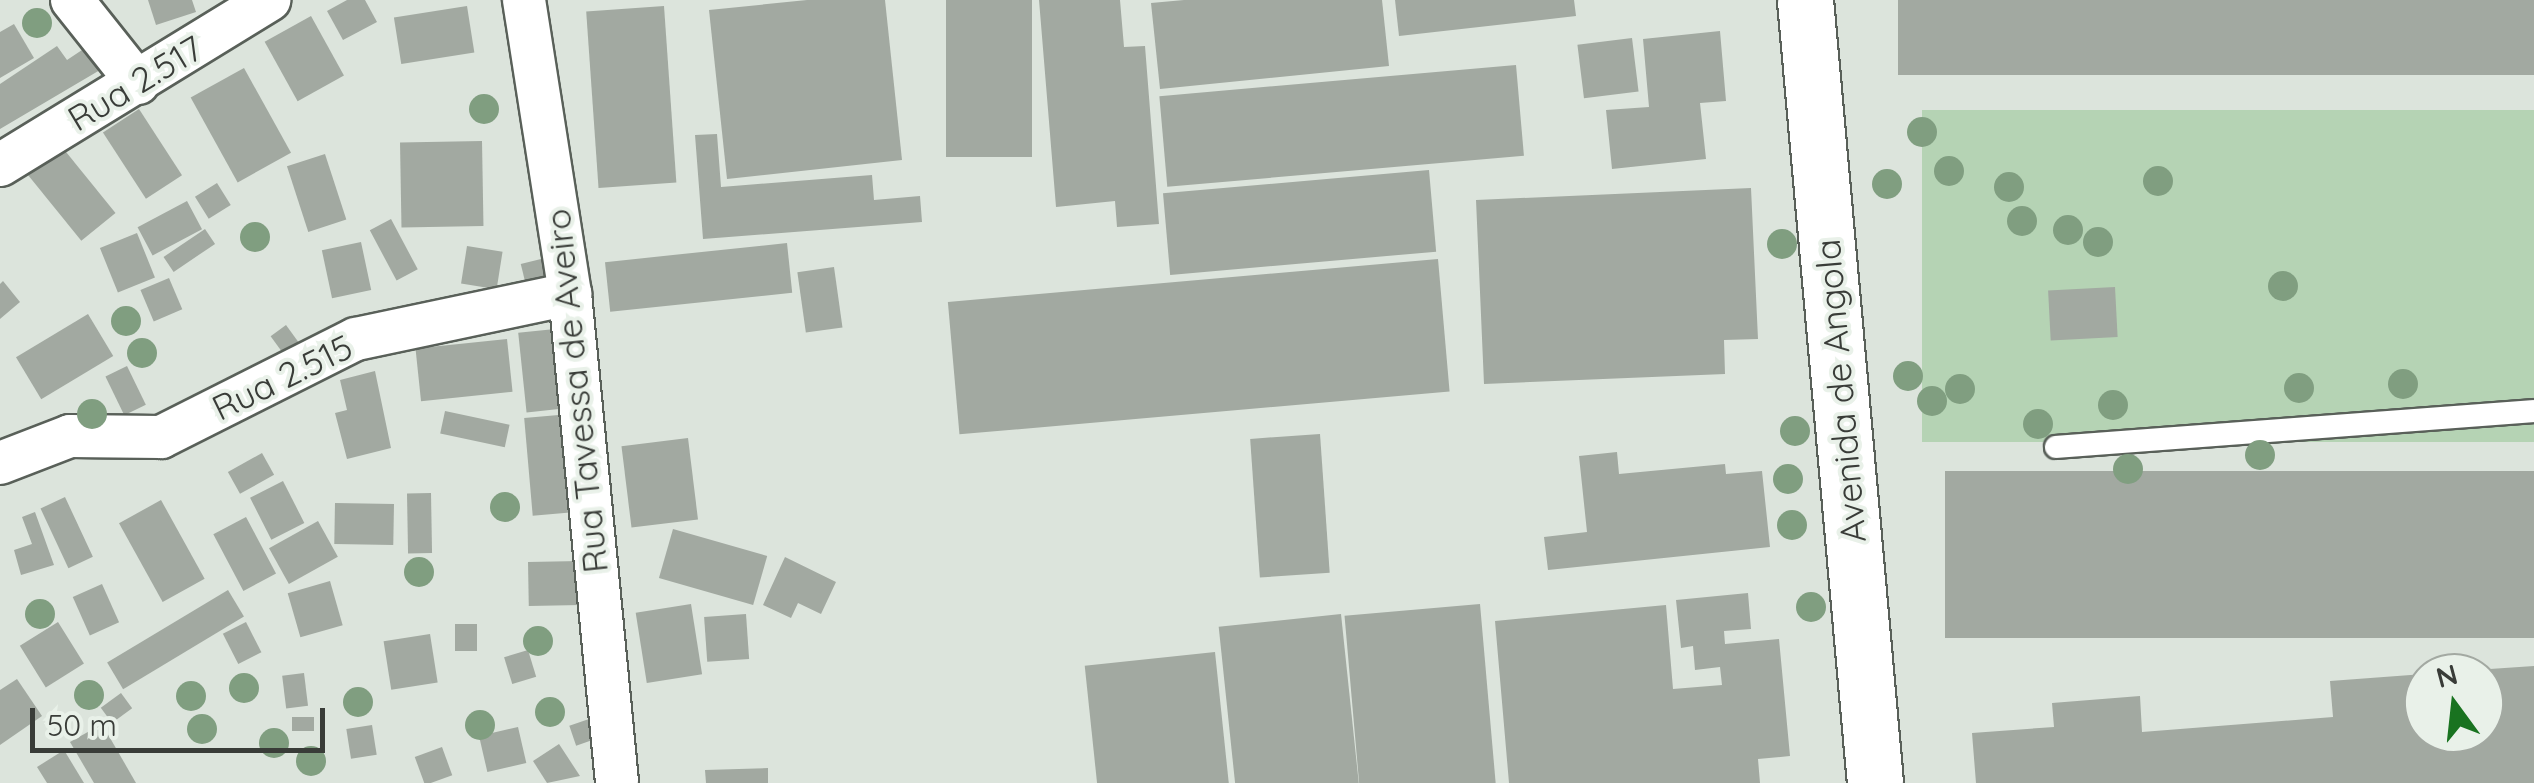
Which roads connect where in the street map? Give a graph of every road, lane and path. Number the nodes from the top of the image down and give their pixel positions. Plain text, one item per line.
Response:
1 (72, 0) edge
2 (269, 0) edge
3 (524, 0) edge
4 (1804, 0) edge
5 (138, 83) junction
6 (0, 164) edge
7 (570, 294) junction
8 (2534, 411) edge
9 (2056, 446) dead end
10 (0, 462) edge
11 (618, 783) edge
12 (1874, 783) edge

1 - 5 street
2 - 5 street, Rua 2.517
3 - 7 street, Rua Tavessa de Aveiro
4 - 12 main road, Avenida de Angola
5 - 6 street, Rua 2.517
7 - 10 street, Rua 2.515
7 - 11 street, Rua Tavessa de Aveiro
8 - 9 lane

